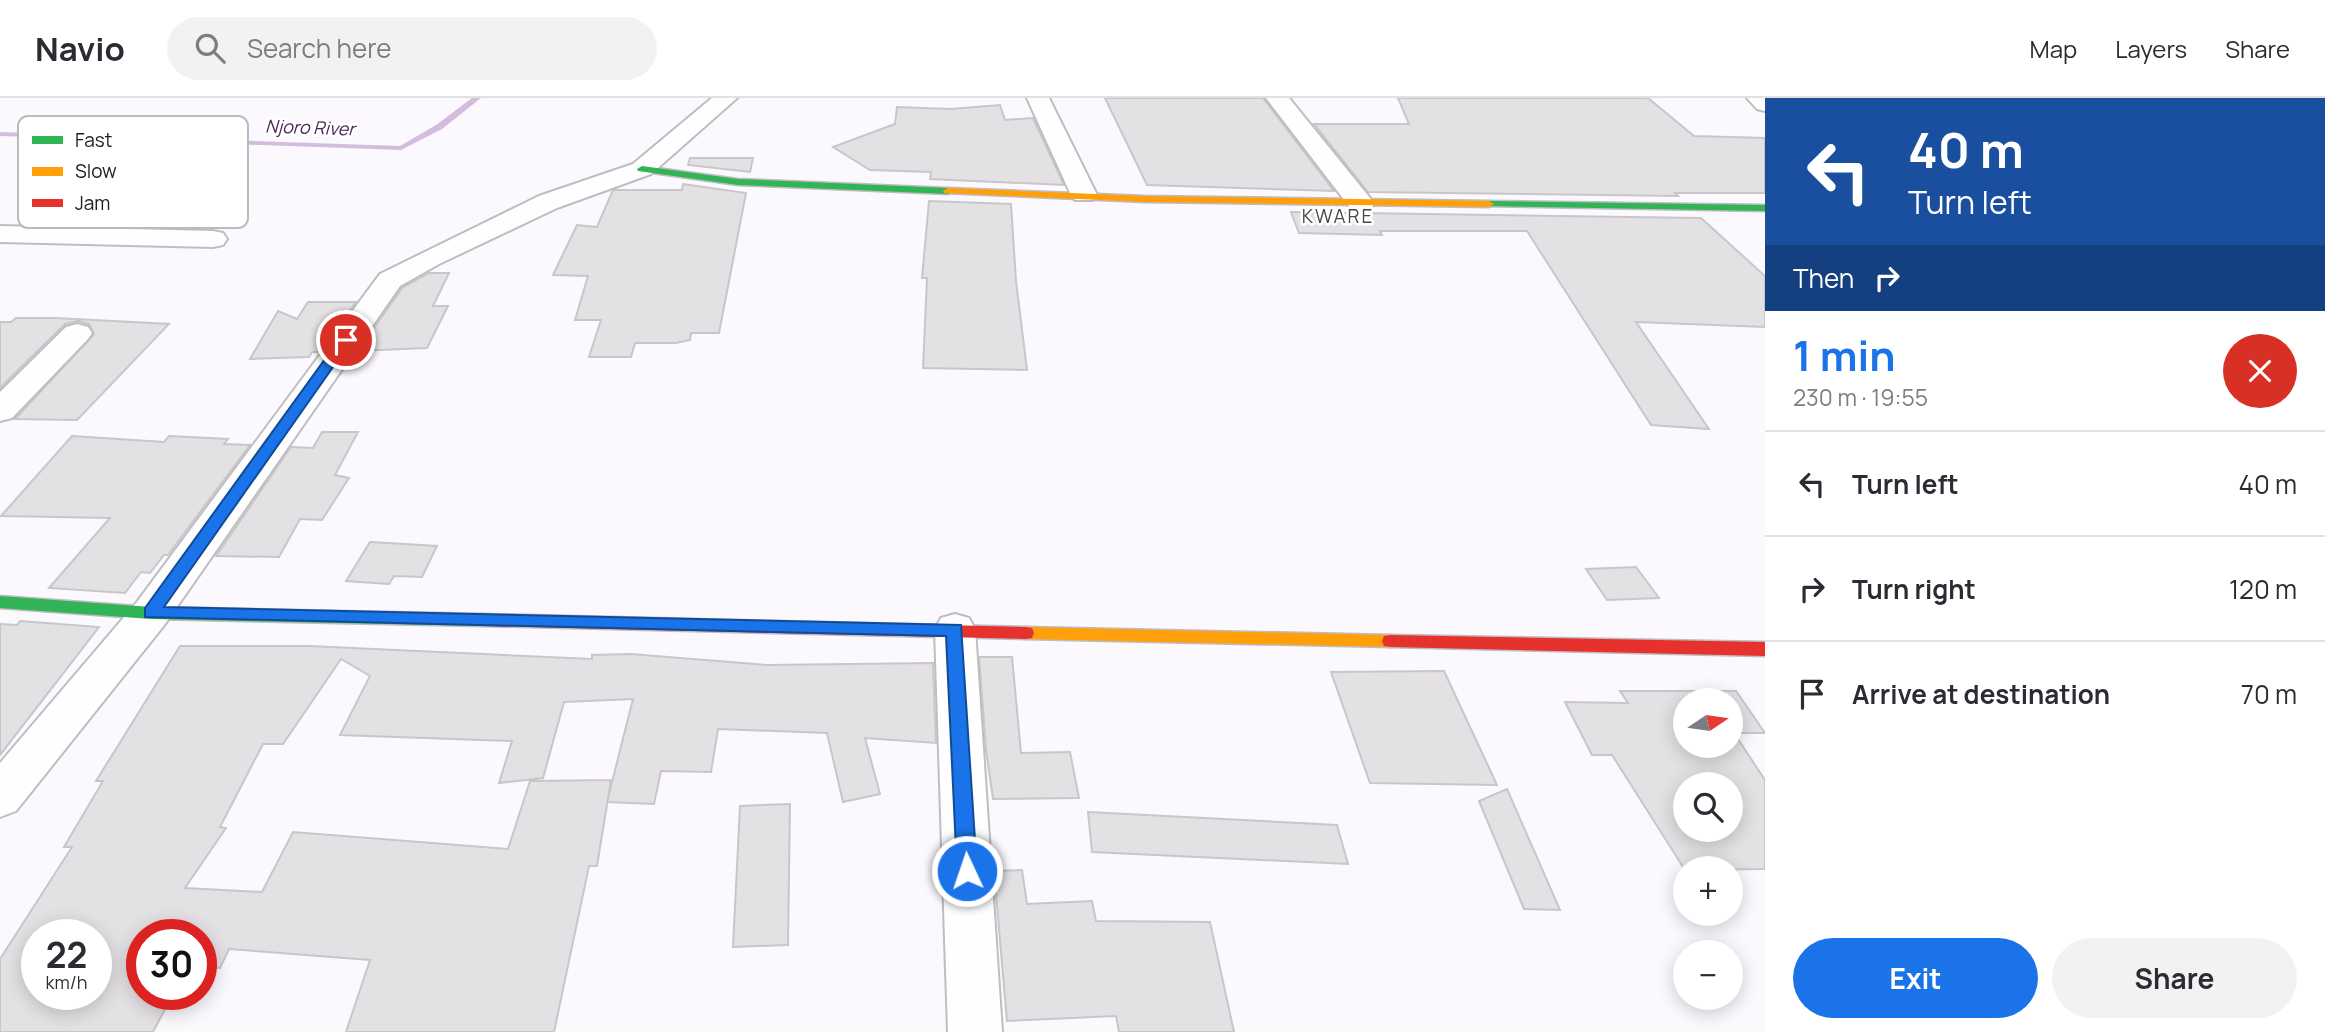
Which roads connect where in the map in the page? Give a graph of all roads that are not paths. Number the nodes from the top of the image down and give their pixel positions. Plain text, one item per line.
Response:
1 (726, 98) edge
2 (1038, 98) edge
3 (1277, 98) edge
4 (1758, 98) edge
5 (1765, 104) edge
6 (642, 169) junction
7 (1084, 195) junction
8 (1361, 204) junction
9 (1765, 208) edge
10 (0, 234) edge
11 (213, 239) dead end
12 (77, 333) dead end
13 (0, 411) edge
14 (0, 602) edge
15 (151, 612) junction
16 (955, 629) junction
17 (1765, 649) edge
18 (0, 797) edge
19 (975, 1032) edge

1 - 6 street
2 - 7 street
3 - 8 street
4 - 5 street
6 - 7 street
6 - 15 street
7 - 8 street
8 - 9 street
10 - 11 street
12 - 13 street
14 - 15 street
15 - 16 street
15 - 18 street
16 - 17 street
16 - 19 street

